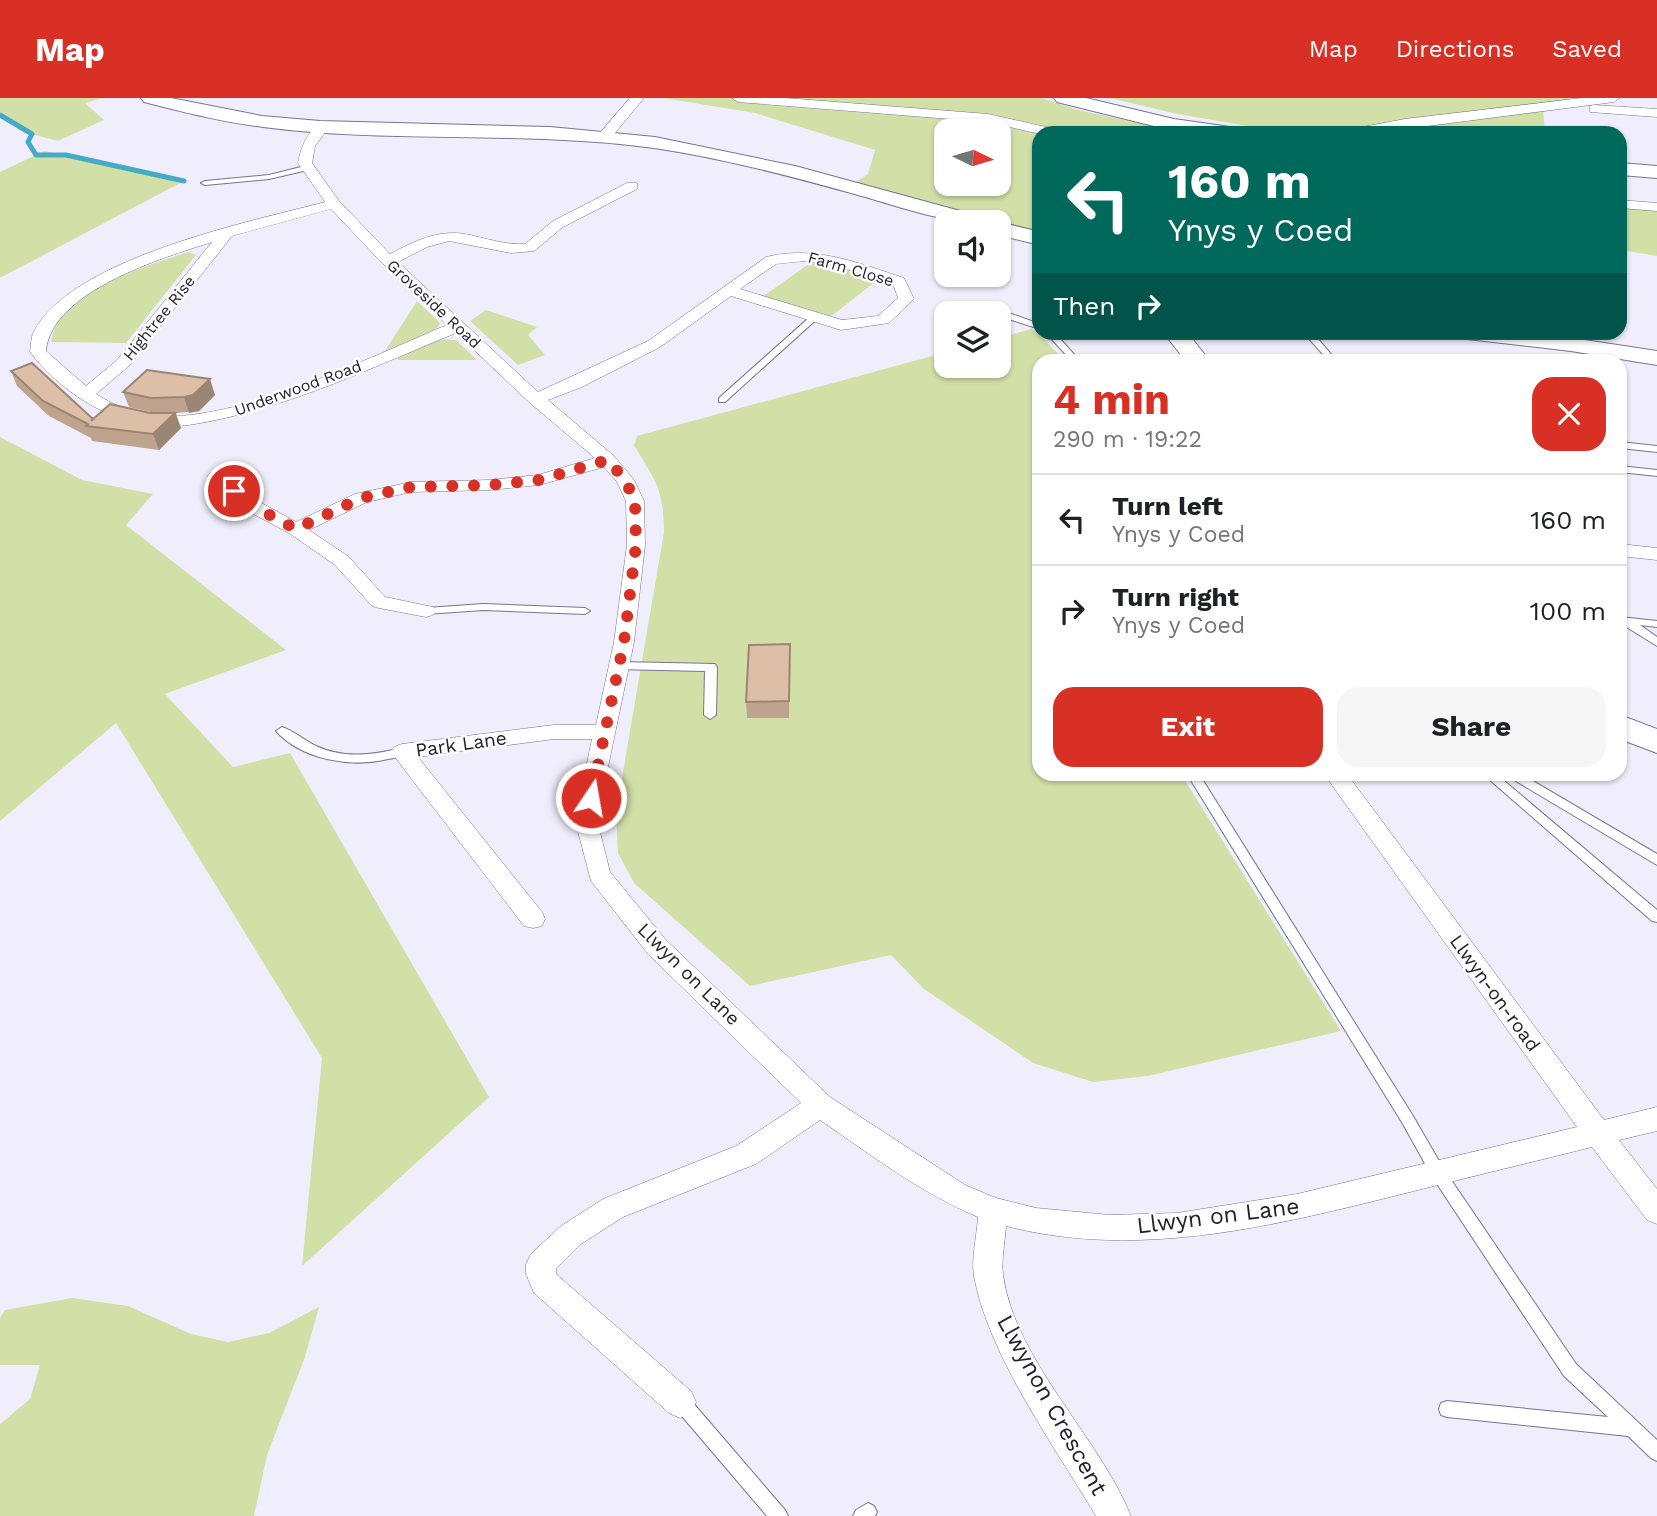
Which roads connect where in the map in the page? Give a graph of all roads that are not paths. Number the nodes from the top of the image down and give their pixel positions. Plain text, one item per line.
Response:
1 (151, 98) edge
2 (638, 98) edge
3 (738, 98) edge
4 (1063, 98) edge
5 (1614, 98) edge
6 (1546, 106) junction
7 (1657, 113) edge
8 (1181, 126) edge
9 (1389, 126) edge
10 (323, 127) junction
11 (1032, 128) edge
12 (605, 136) junction
13 (309, 167) junction
14 (1627, 170) edge
15 (1657, 172) edge
16 (205, 183) dead end
17 (632, 186) dead end
18 (334, 204) junction
19 (1627, 205) edge
20 (1657, 207) edge
21 (934, 210) edge
22 (1011, 231) edge
23 (225, 235) junction
24 (1032, 237) edge
25 (388, 261) junction
26 (730, 291) junction
27 (1011, 317) edge
28 (814, 318) junction
29 (1032, 324) edge
30 (456, 327) junction
31 (1056, 340) edge
32 (1181, 340) edge
33 (1314, 340) edge
34 (1536, 340) edge
35 (1069, 354) edge
36 (1192, 354) edge
37 (1327, 354) edge
38 (1657, 358) edge
39 (87, 393) junction
40 (536, 399) junction
41 (722, 400) dead end
42 (1627, 446) edge
43 (1657, 449) edge
44 (608, 460) junction
45 (1627, 470) edge
46 (1657, 473) edge
47 (216, 477) dead end
48 (296, 529) junction
49 (1627, 551) edge
50 (1657, 554) edge
51 (426, 611) joint
52 (585, 611) dead end
53 (1627, 620) edge
54 (1627, 623) edge
55 (1657, 624) edge
56 (1657, 642) edge
57 (619, 666) junction
58 (710, 715) dead end
59 (1627, 729) edge
60 (282, 731) dead end
61 (605, 732) junction
62 (1657, 743) edge
63 (402, 752) junction
64 (1197, 781) edge
65 (1340, 781) edge
66 (1497, 781) edge
67 (1525, 781) edge
68 (1657, 860) edge
69 (1657, 916) edge
70 (533, 919) dead end
71 (820, 1105) junction
72 (1657, 1119) edge
73 (1598, 1134) junction
74 (1438, 1173) junction
75 (993, 1210) junction
76 (1657, 1211) edge
77 (680, 1402) joint
78 (1447, 1409) dead end
79 (1631, 1428) junction
80 (1657, 1452) edge
81 (779, 1516) edge
82 (1115, 1516) edge

1 - 10 street
2 - 12 street
3 - 11 street
4 - 8 street
5 - 6 street
6 - 7 street
6 - 9 street
10 - 12 street
10 - 13 street
12 - 21 street
13 - 16 lane
13 - 18 street, Groveside Road
14 - 15 street
17 - 25 street
18 - 23 street, Underwood Road
18 - 25 street, Groveside Road
19 - 20 street
22 - 24 street
23 - 39 street, Hightree Rise
23 - 39 street, Underwood Road
25 - 30 street, Groveside Road
26 - 28 street, Farm Close
26 - 28 street, Farm Close
26 - 40 street, Farm Close
27 - 29 lane
28 - 41 lane
30 - 39 street, Underwood Road
30 - 40 street, Groveside Road
31 - 35 lane
32 - 36 street
33 - 37 lane
34 - 38 street
40 - 44 street, Groveside Road
42 - 43 lane
44 - 48 street
44 - 57 street, Llwyn on Lane
45 - 46 lane
47 - 48 street
48 - 51 street
49 - 50 street
51 - 52 lane
53 - 55 lane
54 - 56 lane
57 - 58 lane
57 - 61 street, Llwyn on Lane
59 - 62 street
60 - 63 lane
61 - 63 street, Park Lane
61 - 71 street, Llwyn on Lane
63 - 70 street, Park Lane
64 - 74 lane
65 - 73 street, Llwyn-on-road
66 - 69 lane
67 - 68 lane
71 - 75 street, Llwyn on Lane
71 - 77 street
72 - 73 street, Llwyn on Lane
73 - 74 street, Llwyn on Lane
73 - 76 street, Llwyn-on-road
74 - 75 street, Llwyn on Lane
74 - 79 lane
75 - 82 street, Llwynon Crescent
77 - 81 lane
78 - 79 lane
79 - 80 lane

